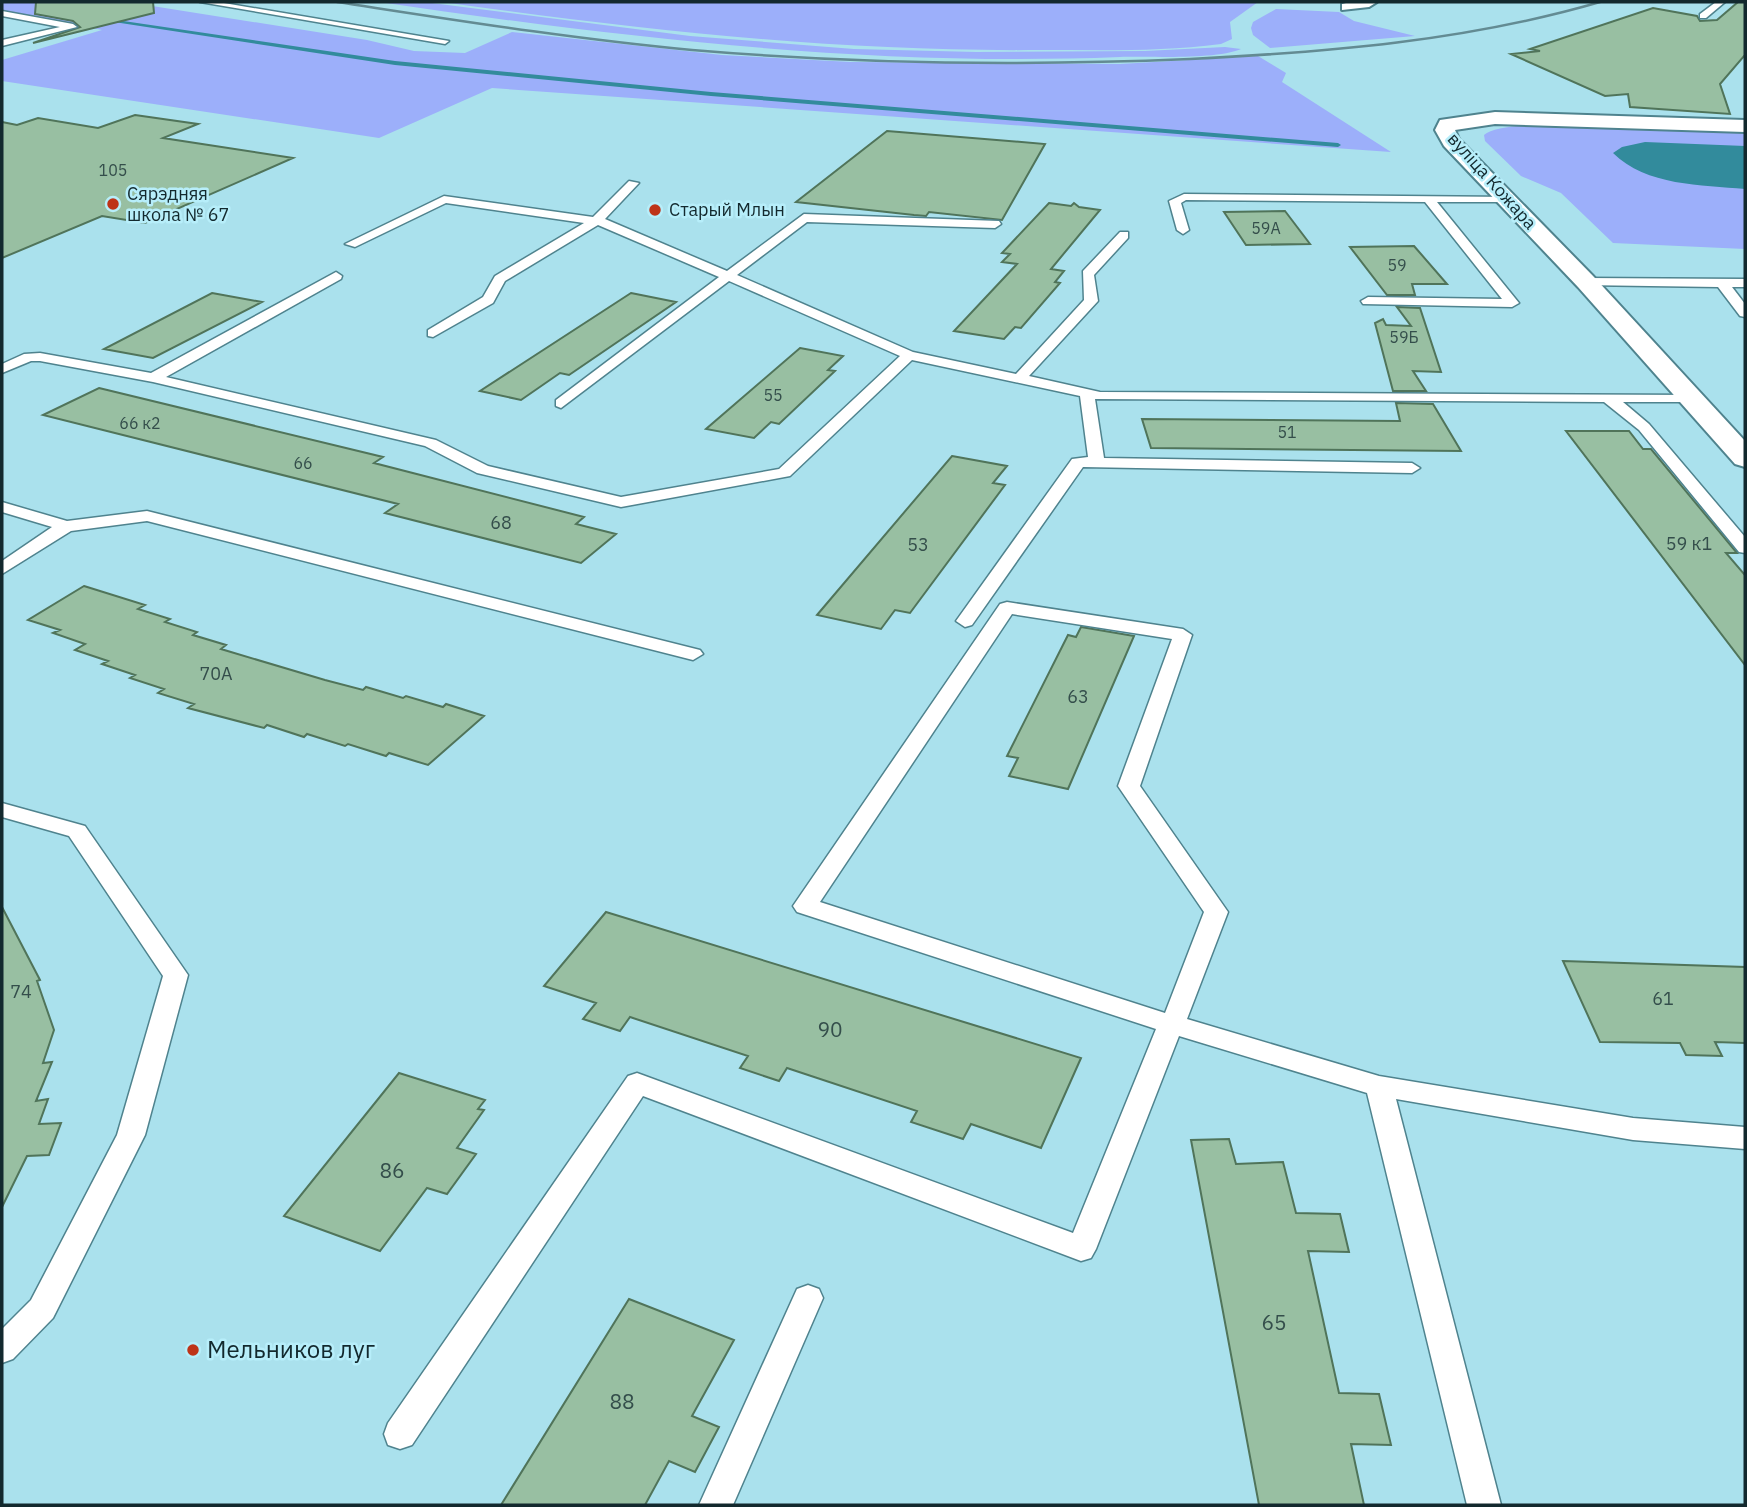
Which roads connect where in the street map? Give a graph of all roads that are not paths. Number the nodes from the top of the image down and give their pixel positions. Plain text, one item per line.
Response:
1 (204, 2) edge
2 (1370, 2) edge
3 (1721, 2) edge
4 (1347, 7) dead end
5 (2, 14) edge
6 (1703, 16) dead end
7 (2, 33) edge
8 (44, 34) junction
9 (445, 41) dead end
10 (2, 43) edge
11 (1745, 126) edge
12 (633, 183) dead end
13 (1428, 198) junction
14 (1506, 199) junction
15 (596, 221) junction
16 (995, 224) dead end
17 (1183, 230) dead end
18 (1124, 235) dead end
19 (351, 244) dead end
20 (336, 276) dead end
21 (730, 276) junction
22 (1586, 282) junction
23 (1722, 283) junction
24 (1745, 283) edge
25 (1368, 301) dead end
26 (1744, 309) edge
27 (433, 333) dead end
28 (909, 355) junction
29 (2, 369) edge
30 (153, 379) junction
31 (1019, 379) junction
32 (1087, 393) junction
33 (1607, 397) junction
34 (1691, 398) junction
35 (561, 402) dead end
36 (1745, 458) edge
37 (1097, 462) junction
38 (1412, 468) dead end
39 (2, 507) edge
40 (66, 526) junction
41 (1745, 548) edge
42 (2, 569) edge
43 (965, 621) dead end
44 (693, 654) dead end
45 (2, 810) edge
46 (1171, 1024) junction
47 (1379, 1086) junction
48 (1745, 1138) edge
49 (808, 1298) dead end
50 (2, 1349) edge
51 (400, 1434) dead end
52 (716, 1505) edge
53 (1484, 1505) edge

1 - 9 lane
2 - 4 street
3 - 6 lane
5 - 8 lane
7 - 8 lane
8 - 10 lane
11 - 14 street, вуліца Кожара
12 - 15 lane
13 - 14 lane
13 - 17 lane
13 - 25 lane
14 - 22 street, вуліца Кожара
15 - 19 lane
15 - 21 lane
15 - 27 lane
16 - 21 lane
18 - 31 lane
20 - 30 lane
21 - 28 lane
21 - 35 lane
22 - 23 lane
22 - 34 street, вуліца Кожара
23 - 24 lane
23 - 26 lane
28 - 30 lane
28 - 31 lane
29 - 30 lane
31 - 32 lane
32 - 33 lane
32 - 37 lane
33 - 34 lane
33 - 41 lane
34 - 36 street, вуліца Кожара
37 - 38 lane
37 - 43 lane
39 - 40 lane
40 - 42 lane
40 - 44 lane
45 - 50 lane
46 - 46 lane
46 - 47 lane
46 - 51 lane
47 - 48 lane
47 - 53 lane
49 - 52 lane

